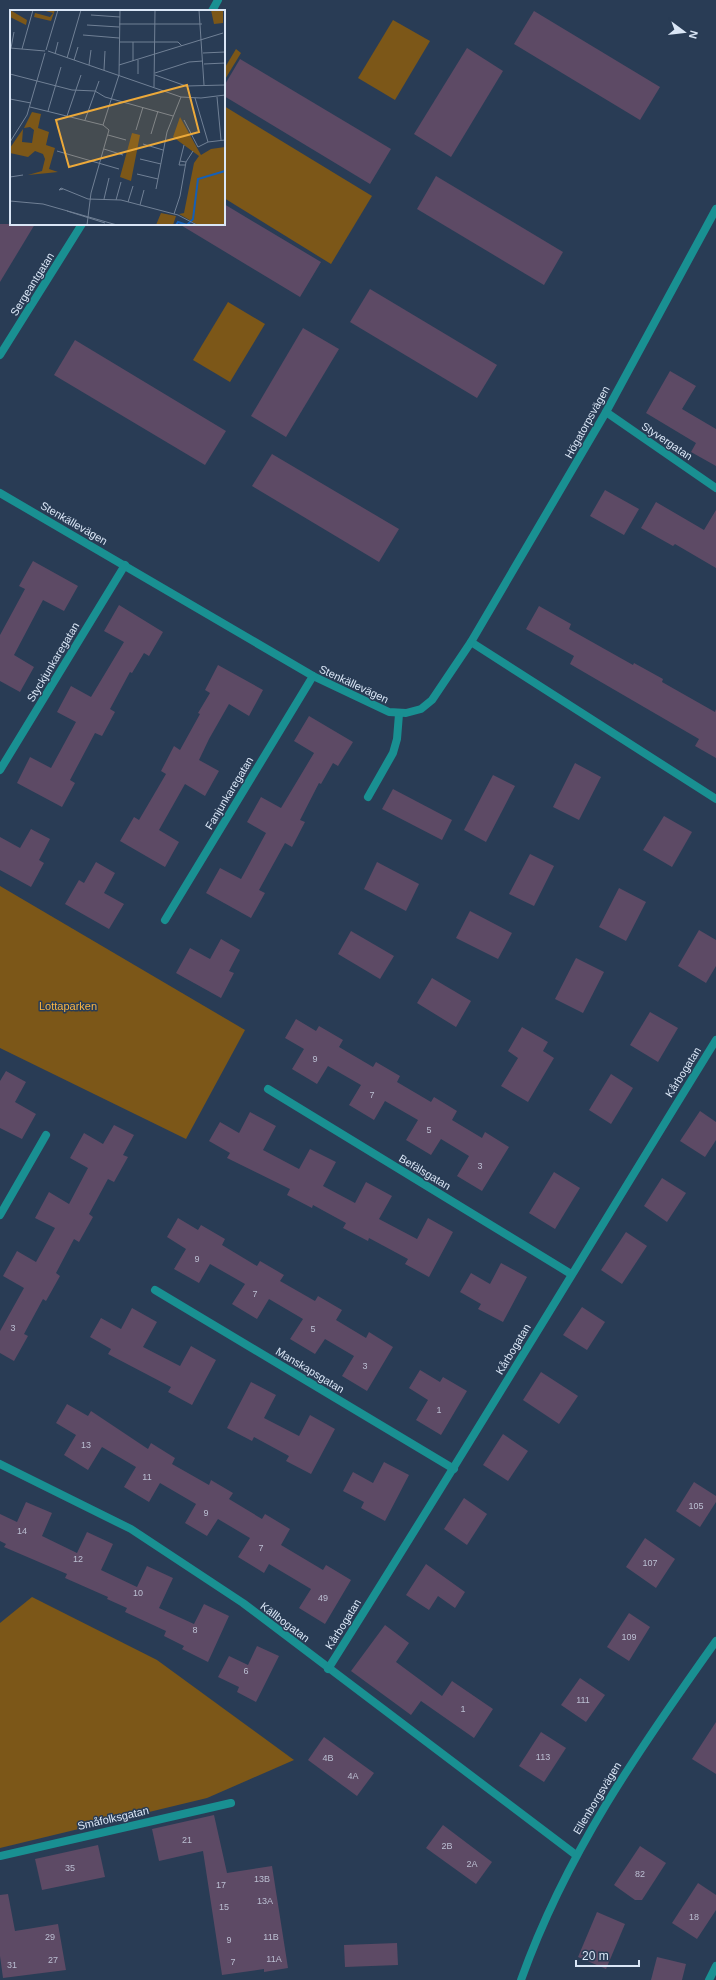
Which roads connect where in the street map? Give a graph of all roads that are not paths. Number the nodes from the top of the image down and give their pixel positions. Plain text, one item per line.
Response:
1 (218, 0) edge
2 (213, 10) edge
3 (716, 209) edge
4 (81, 225) edge
5 (0, 355) edge
6 (606, 412) junction
7 (716, 488) edge
8 (0, 493) edge
9 (125, 565) junction
10 (471, 642) junction
11 (313, 676) junction
12 (399, 714) junction
13 (0, 770) edge
14 (368, 797) dead end
15 (716, 799) edge
16 (165, 920) dead end
17 (716, 1040) edge
18 (268, 1089) dead end
19 (46, 1135) dead end
20 (0, 1215) edge
21 (571, 1274) junction
22 (155, 1290) dead end
23 (0, 1464) edge
24 (454, 1469) junction
25 (716, 1641) edge
26 (328, 1669) junction
27 (231, 1803) dead end
28 (576, 1854) junction
29 (0, 1856) edge
30 (716, 1966) edge
31 (521, 1980) edge
32 (709, 1980) edge

1 - 2 street
3 - 6 street, Högatorpsvägen
4 - 5 street, Sergeantgatan
6 - 7 street, Styvergatan
6 - 10 street, Högatorpsvägen
8 - 9 street, Stenkällevägen
9 - 11 street, Stenkällevägen
9 - 13 street, Styckjunkaregatan
10 - 12 street, Stenkällevägen
10 - 15 street
11 - 12 street, Stenkällevägen
11 - 16 street, Fanjunkaregatan
12 - 14 street
17 - 21 street, Kårbogatan
18 - 21 street, Befälsgatan
19 - 20 street
21 - 24 street, Kårbogatan
22 - 24 street, Manskapsgatan
23 - 26 street, Källbogatan
24 - 26 street, Kårbogatan
25 - 28 street, Ellenborgsvägen
26 - 28 street, Källbogatan
27 - 29 street, Småfolksgatan
28 - 31 street, Ellenborgsvägen
30 - 32 street

